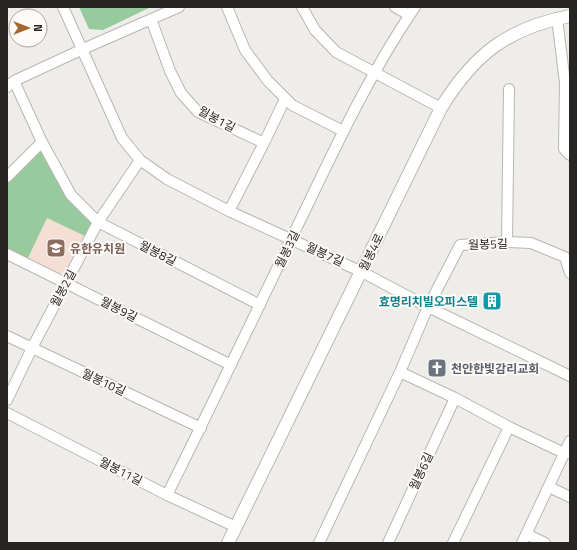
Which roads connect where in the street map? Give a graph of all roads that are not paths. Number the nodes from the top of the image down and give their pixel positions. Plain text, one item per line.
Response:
1 (64, 7) edge
2 (179, 7) edge
3 (227, 7) edge
4 (302, 7) edge
5 (395, 7) edge
6 (412, 11) edge
7 (570, 16) edge
8 (557, 18) junction
9 (151, 19) junction
10 (83, 49) junction
11 (375, 73) junction
12 (567, 83) edge
13 (11, 84) edge
14 (509, 89) dead end
15 (285, 99) junction
16 (441, 108) junction
17 (343, 131) junction
18 (42, 142) junction
19 (264, 143) junction
20 (570, 154) edge
21 (140, 160) junction
22 (7, 177) edge
23 (229, 211) junction
24 (98, 222) junction
25 (292, 238) junction
26 (507, 242) junction
27 (568, 253) edge
28 (7, 254) edge
29 (362, 272) junction
30 (570, 273) edge
31 (66, 283) junction
32 (260, 305) junction
33 (428, 307) junction
34 (7, 336) edge
35 (32, 348) junction
36 (230, 365) junction
37 (400, 372) junction
38 (570, 376) edge
39 (455, 398) junction
40 (7, 400) edge
41 (7, 413) edge
42 (509, 427) junction
43 (200, 428) junction
44 (570, 441) edge
45 (567, 453) edge
46 (549, 487) junction
47 (167, 495) junction
48 (570, 497) edge
49 (236, 527) junction
50 (524, 539) edge
51 (229, 543) edge
52 (319, 543) edge
53 (388, 543) edge
54 (453, 543) edge
55 (545, 543) edge

1 - 10 street, 월봉7길
2 - 9 street
3 - 15 street
4 - 11 street
5 - 6 street
6 - 11 street, 월봉3길
7 - 8 street, 월봉4로
8 - 12 street
8 - 16 street, 월봉4로
9 - 10 street
9 - 19 street, 월봉1길
10 - 13 street
10 - 21 street, 월봉7길
11 - 16 street
11 - 17 street, 월봉3길
12 - 20 street
13 - 18 street, 월봉8길
14 - 26 street
15 - 17 street
15 - 19 street
16 - 29 street, 월봉4로
17 - 25 street, 월봉3길
18 - 22 street
18 - 24 street, 월봉8길
19 - 23 street
21 - 23 street, 월봉7길
21 - 24 street, 월봉2길
23 - 25 street, 월봉7길
24 - 31 street, 월봉2길
24 - 32 street, 월봉8길
25 - 29 street, 월봉7길
25 - 32 street, 월봉3길
26 - 27 street, 월봉5길
26 - 33 street, 월봉5길
27 - 30 street, 월봉5길
28 - 31 street, 월봉9길
29 - 33 street, 월봉7길
29 - 49 street, 월봉4로
31 - 35 street, 월봉2길
31 - 36 street, 월봉9길
32 - 36 street, 월봉3길
33 - 37 street, 월봉5길
33 - 38 street, 월봉7길
34 - 35 street, 월봉10길
35 - 40 street, 월봉2길
35 - 43 street, 월봉10길
36 - 43 street, 월봉3길
37 - 39 street
37 - 52 street, 월봉5길
39 - 42 street
39 - 53 street, 월봉6길
41 - 47 street, 월봉11길
42 - 45 street
42 - 54 street
43 - 47 street, 월봉3길
44 - 45 street
45 - 46 street
46 - 48 street
46 - 50 street
47 - 49 street, 월봉11길
49 - 51 street, 월봉4로
50 - 55 street

